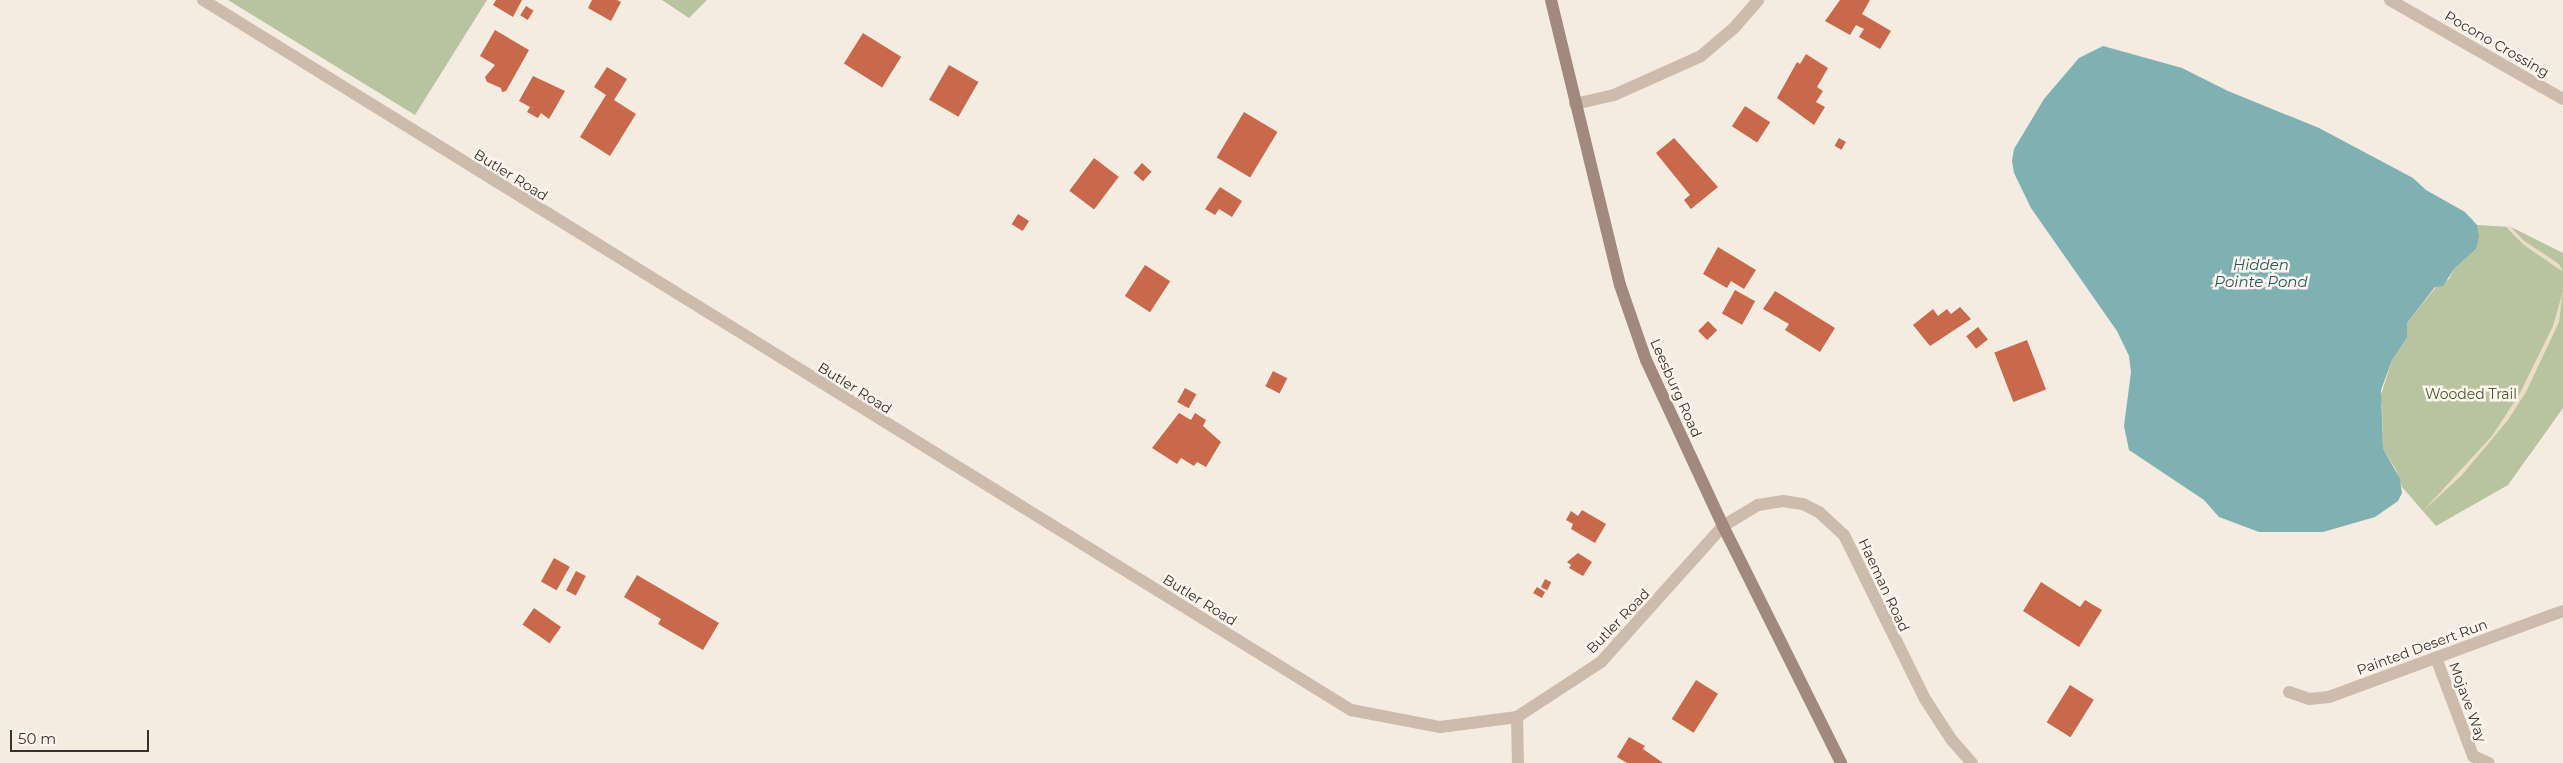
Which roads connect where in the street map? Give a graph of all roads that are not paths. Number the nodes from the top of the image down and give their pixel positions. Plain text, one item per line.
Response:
1 (203, 0) edge
2 (1551, 0) edge
3 (1758, 0) edge
4 (2390, 0) edge
5 (2563, 100) edge
6 (1575, 104) junction
7 (1723, 526) junction
8 (2563, 611) edge
9 (2436, 658) junction
10 (2289, 692) dead end
11 (1517, 717) junction
12 (2470, 760) edge
13 (1518, 763) edge
14 (1841, 763) edge
15 (1972, 763) edge
16 (2489, 763) edge

1 - 11 street, Butler Road
2 - 6 main road, Leesburg Road
3 - 6 street
4 - 5 street, Pocono Crossing
6 - 7 main road, Leesburg Road
7 - 11 street, Butler Road
7 - 14 main road, Leesburg Road
7 - 15 street, Haeman Road
8 - 9 street, Painted Desert Run
9 - 10 street, Painted Desert Run
9 - 12 street, Mojave Way
11 - 13 street
12 - 16 street, Mojave Way

